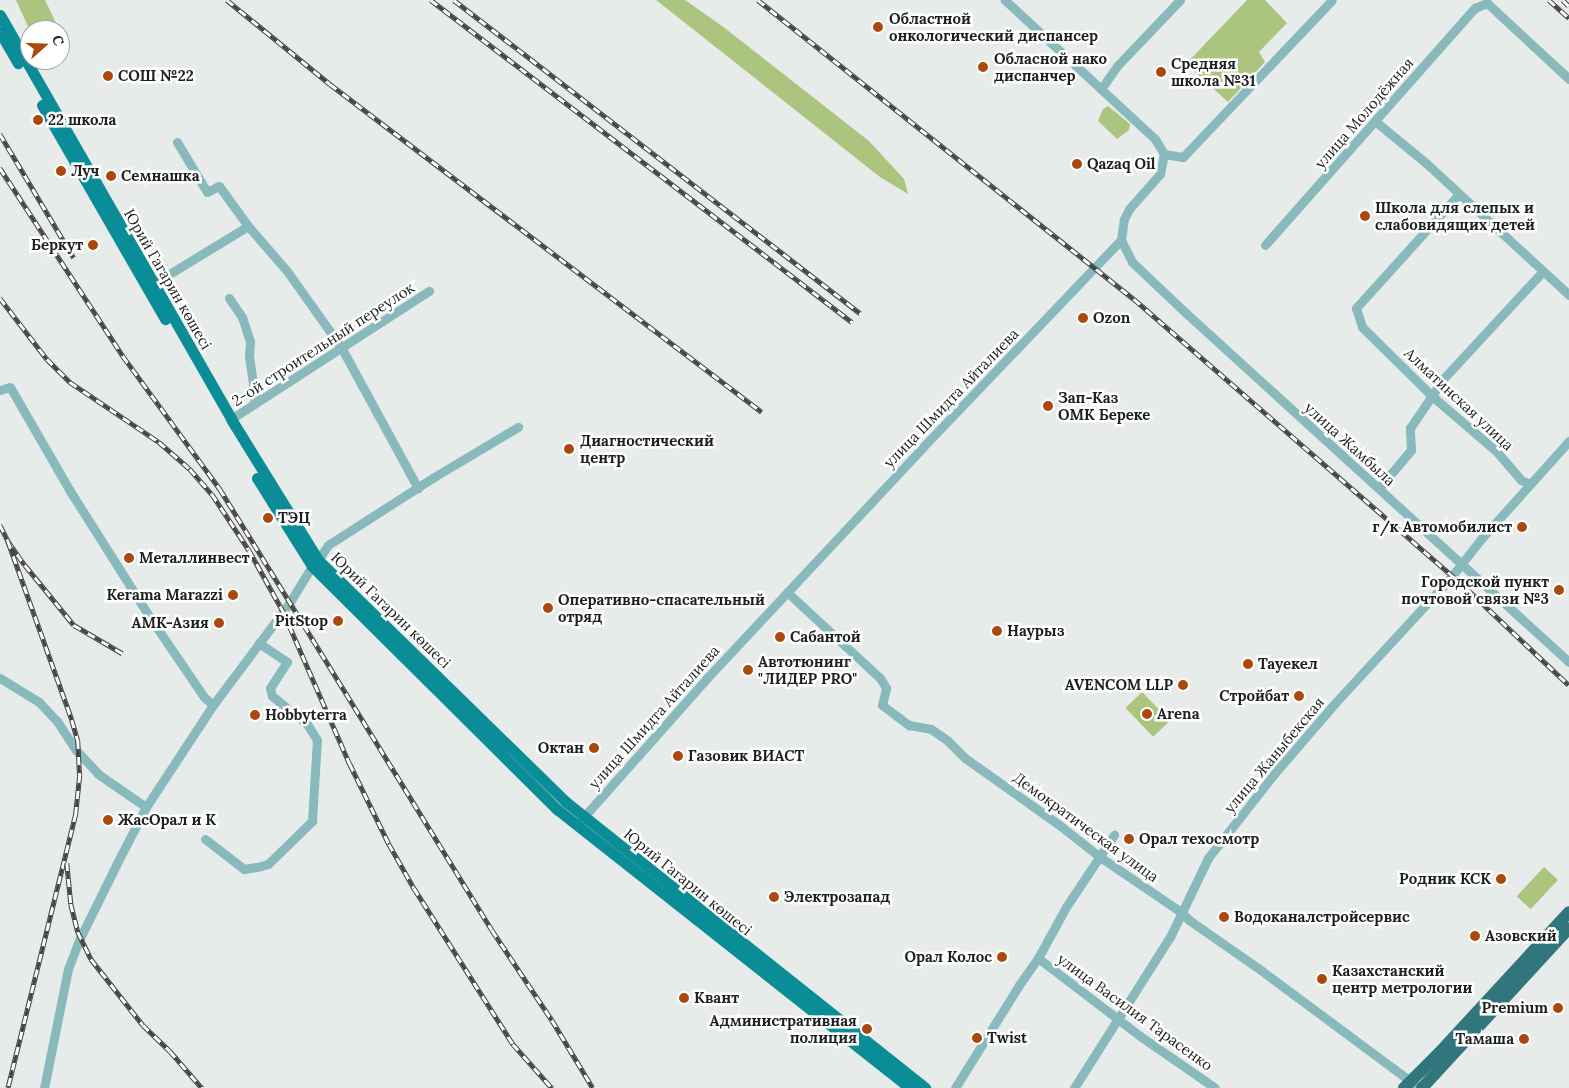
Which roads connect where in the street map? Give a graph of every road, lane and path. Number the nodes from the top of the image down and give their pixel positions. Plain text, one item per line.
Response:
1 (1005, 0) edge
2 (1180, 0) edge
3 (1332, 0) edge
4 (0, 15) edge
5 (0, 32) edge
6 (1569, 79) edge
7 (1101, 89) junction
8 (1375, 121) junction
9 (177, 142) dead end
10 (1164, 154) junction
11 (1459, 194) junction
12 (248, 226) junction
13 (1121, 240) junction
14 (1266, 245) dead end
15 (1542, 272) junction
16 (150, 286) junction
17 (429, 292) dead end
18 (1569, 295) edge
19 (229, 298) dead end
20 (341, 347) junction
21 (0, 390) edge
22 (1432, 396) junction
23 (254, 404) junction
24 (231, 420) junction
25 (518, 427) dead end
26 (1569, 441) edge
27 (1530, 484) junction
28 (418, 488) junction
29 (1378, 488) junction
30 (315, 563) junction
31 (1462, 564) junction
32 (787, 592) junction
33 (259, 643) junction
34 (1569, 662) edge
35 (0, 678) edge
36 (214, 705) junction
37 (146, 807) junction
38 (580, 821) junction
39 (1114, 835) dead end
40 (206, 838) dead end
41 (1100, 857) junction
42 (1181, 912) junction
43 (1569, 912) edge
44 (1569, 928) edge
45 (1038, 958) junction
46 (1117, 1019) junction
47 (1414, 1086) edge
48 (44, 1088) edge
49 (910, 1088) edge
50 (925, 1088) edge
51 (956, 1088) edge
52 (1074, 1088) edge
53 (1215, 1088) edge

1 - 7 street
2 - 7 street
3 - 10 street
4 - 16 main road, Юрий Гагарин көшесі
5 - 16 main road, Юрий Гагарин көшесі
6 - 8 street, улица Молодёжная
7 - 10 street
8 - 11 street
8 - 14 street, улица Молодёжная
9 - 12 street
10 - 13 street
11 - 15 street
11 - 22 street, Алматинская улица
12 - 16 street
12 - 20 street
13 - 29 street, улица Жамбыла
13 - 32 street, улица Шмидта Айталиева
15 - 18 street
15 - 22 street
16 - 24 main road, Юрий Гагарин көшесі
16 - 30 main road, Юрий Гагарин көшесі
17 - 20 street, 2-ой строительный переулок
19 - 23 street
20 - 23 street, 2-ой строительный переулок
20 - 28 street
21 - 36 street
22 - 27 street, Алматинская улица
22 - 29 street
23 - 24 street, 2-ой строительный переулок
24 - 30 main road, Юрий Гагарин көшесі
25 - 28 street
26 - 27 street, улица Жаныбекская
27 - 31 street, улица Жаныбекская
28 - 30 street
29 - 31 street, улица Жамбыла
30 - 33 street
30 - 38 main road, Юрий Гагарин көшесі
31 - 34 street, улица Жамбыла
31 - 42 street, улица Жаныбекская
32 - 38 street, улица Шмидта Айталиева
32 - 41 street, Демократическая улица
33 - 36 street
33 - 40 street
35 - 37 street
36 - 37 street
37 - 48 street
38 - 49 main road, Юрий Гагарин көшесі
38 - 50 main road, Юрий Гагарин көшесі
39 - 41 street
41 - 42 street, Демократическая улица
41 - 45 street
42 - 46 street, улица Жаныбекская
42 - 47 street, Демократическая улица
43 - 47 highway
44 - 47 highway
45 - 46 street, улица Василия Тарасенко
45 - 51 street
46 - 52 street, улица Жаныбекская
46 - 53 street, улица Василия Тарасенко

